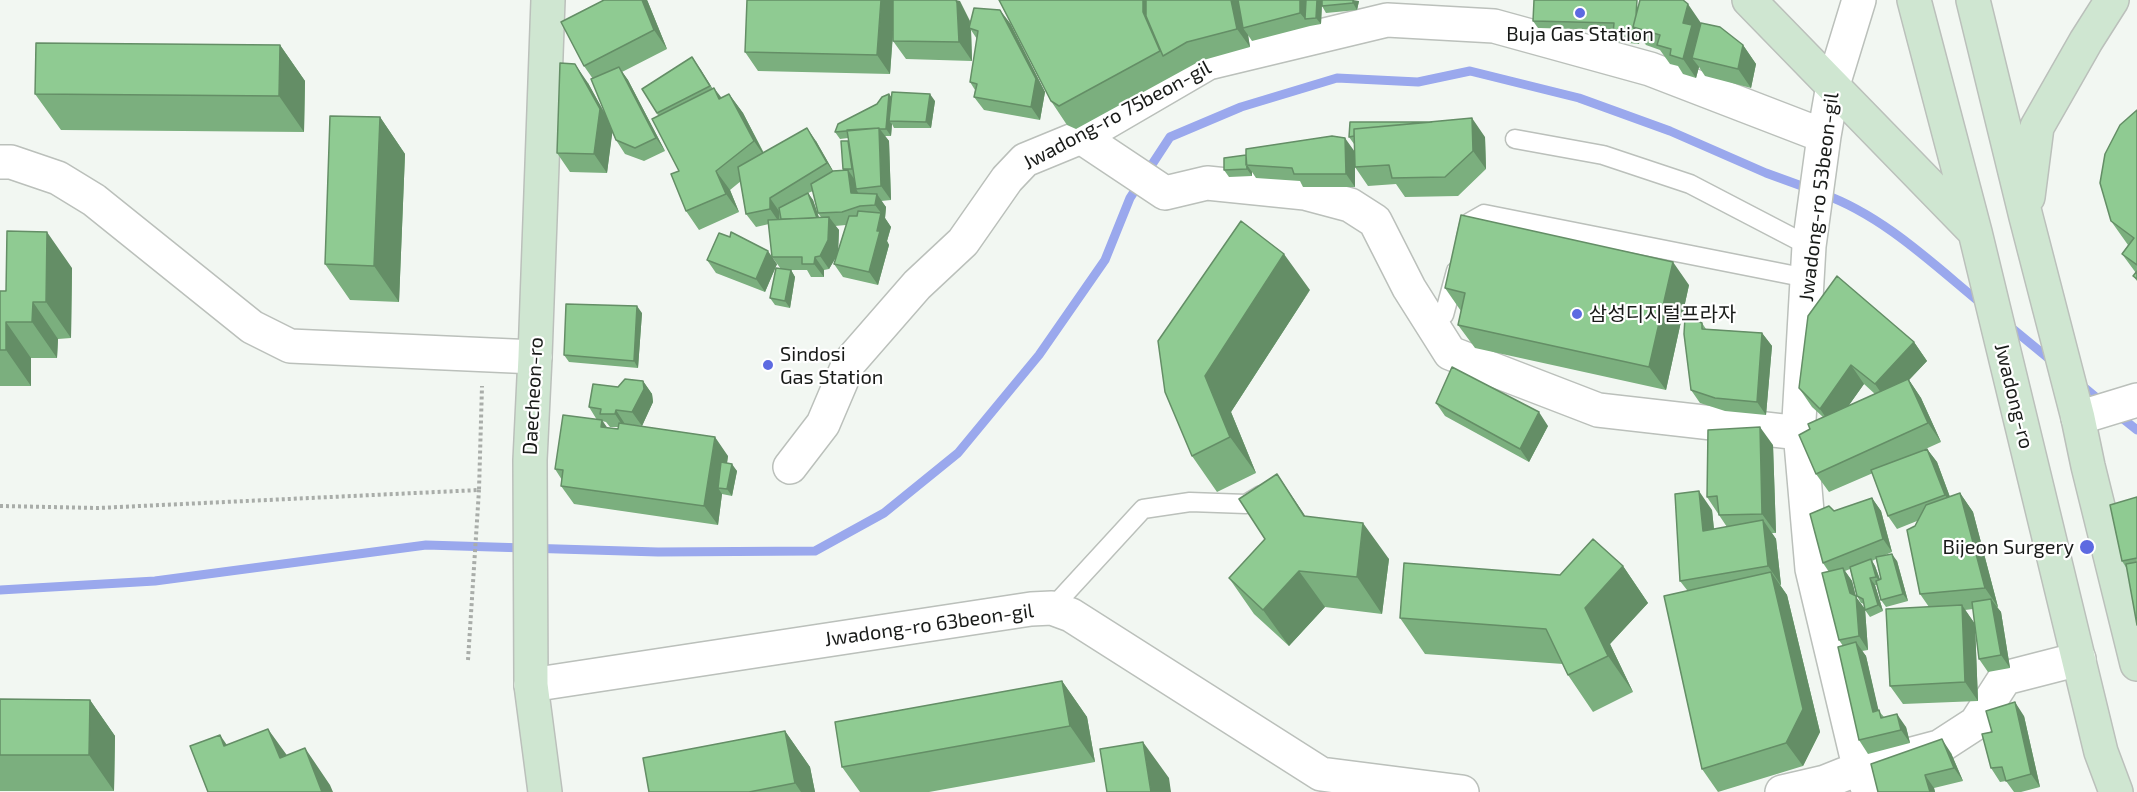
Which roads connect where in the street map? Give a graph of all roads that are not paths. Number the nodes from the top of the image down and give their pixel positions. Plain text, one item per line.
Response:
1 (548, 0) edge
2 (1749, 0) edge
3 (1859, 0) edge
4 (1914, 0) edge
5 (1973, 0) edge
6 (2112, 0) edge
7 (1833, 85) junction
8 (1824, 136) junction
9 (1081, 137) junction
10 (1515, 139) dead end
11 (0, 162) edge
12 (2026, 217) junction
13 (1974, 232) junction
14 (1808, 262) junction
15 (1444, 315) edge
16 (535, 357) junction
17 (2137, 399) edge
18 (2078, 418) junction
19 (1800, 433) junction
20 (790, 467) dead end
21 (1273, 487) edge
22 (1052, 608) junction
23 (2079, 659) junction
24 (2137, 664) edge
25 (531, 685) junction
26 (1865, 780) edge
27 (1322, 783) edge
28 (545, 792) edge
29 (1462, 792) edge
30 (1782, 792) edge
31 (2116, 792) edge

1 - 16 main road, Daecheon-ro
2 - 7 main road
3 - 7 street, Jwadong-ro 53beon-gil
4 - 13 main road, Jwadong-ro
5 - 12 main road
6 - 12 main road
7 - 8 street, Jwadong-ro 53beon-gil
7 - 13 main road
8 - 9 street, Jwadong-ro 75beon-gil
8 - 14 street, Jwadong-ro 53beon-gil
9 - 19 street
9 - 20 street, Jwadong-ro 75beon-gil
10 - 14 lane
11 - 16 street
12 - 18 main road
13 - 23 main road, Jwadong-ro
14 - 15 lane
14 - 19 street, Jwadong-ro 53beon-gil
16 - 25 main road, Daecheon-ro
17 - 18 street
18 - 24 main road
19 - 26 street, Jwadong-ro 53beon-gil
21 - 22 lane
22 - 25 street, Jwadong-ro 63beon-gil
22 - 27 street, Jwadong-ro 63beon-gil
23 - 26 street
23 - 31 main road, Jwadong-ro
25 - 28 main road, Daecheon-ro
26 - 30 street
27 - 29 street, Jwadong-ro 63beon-gil

